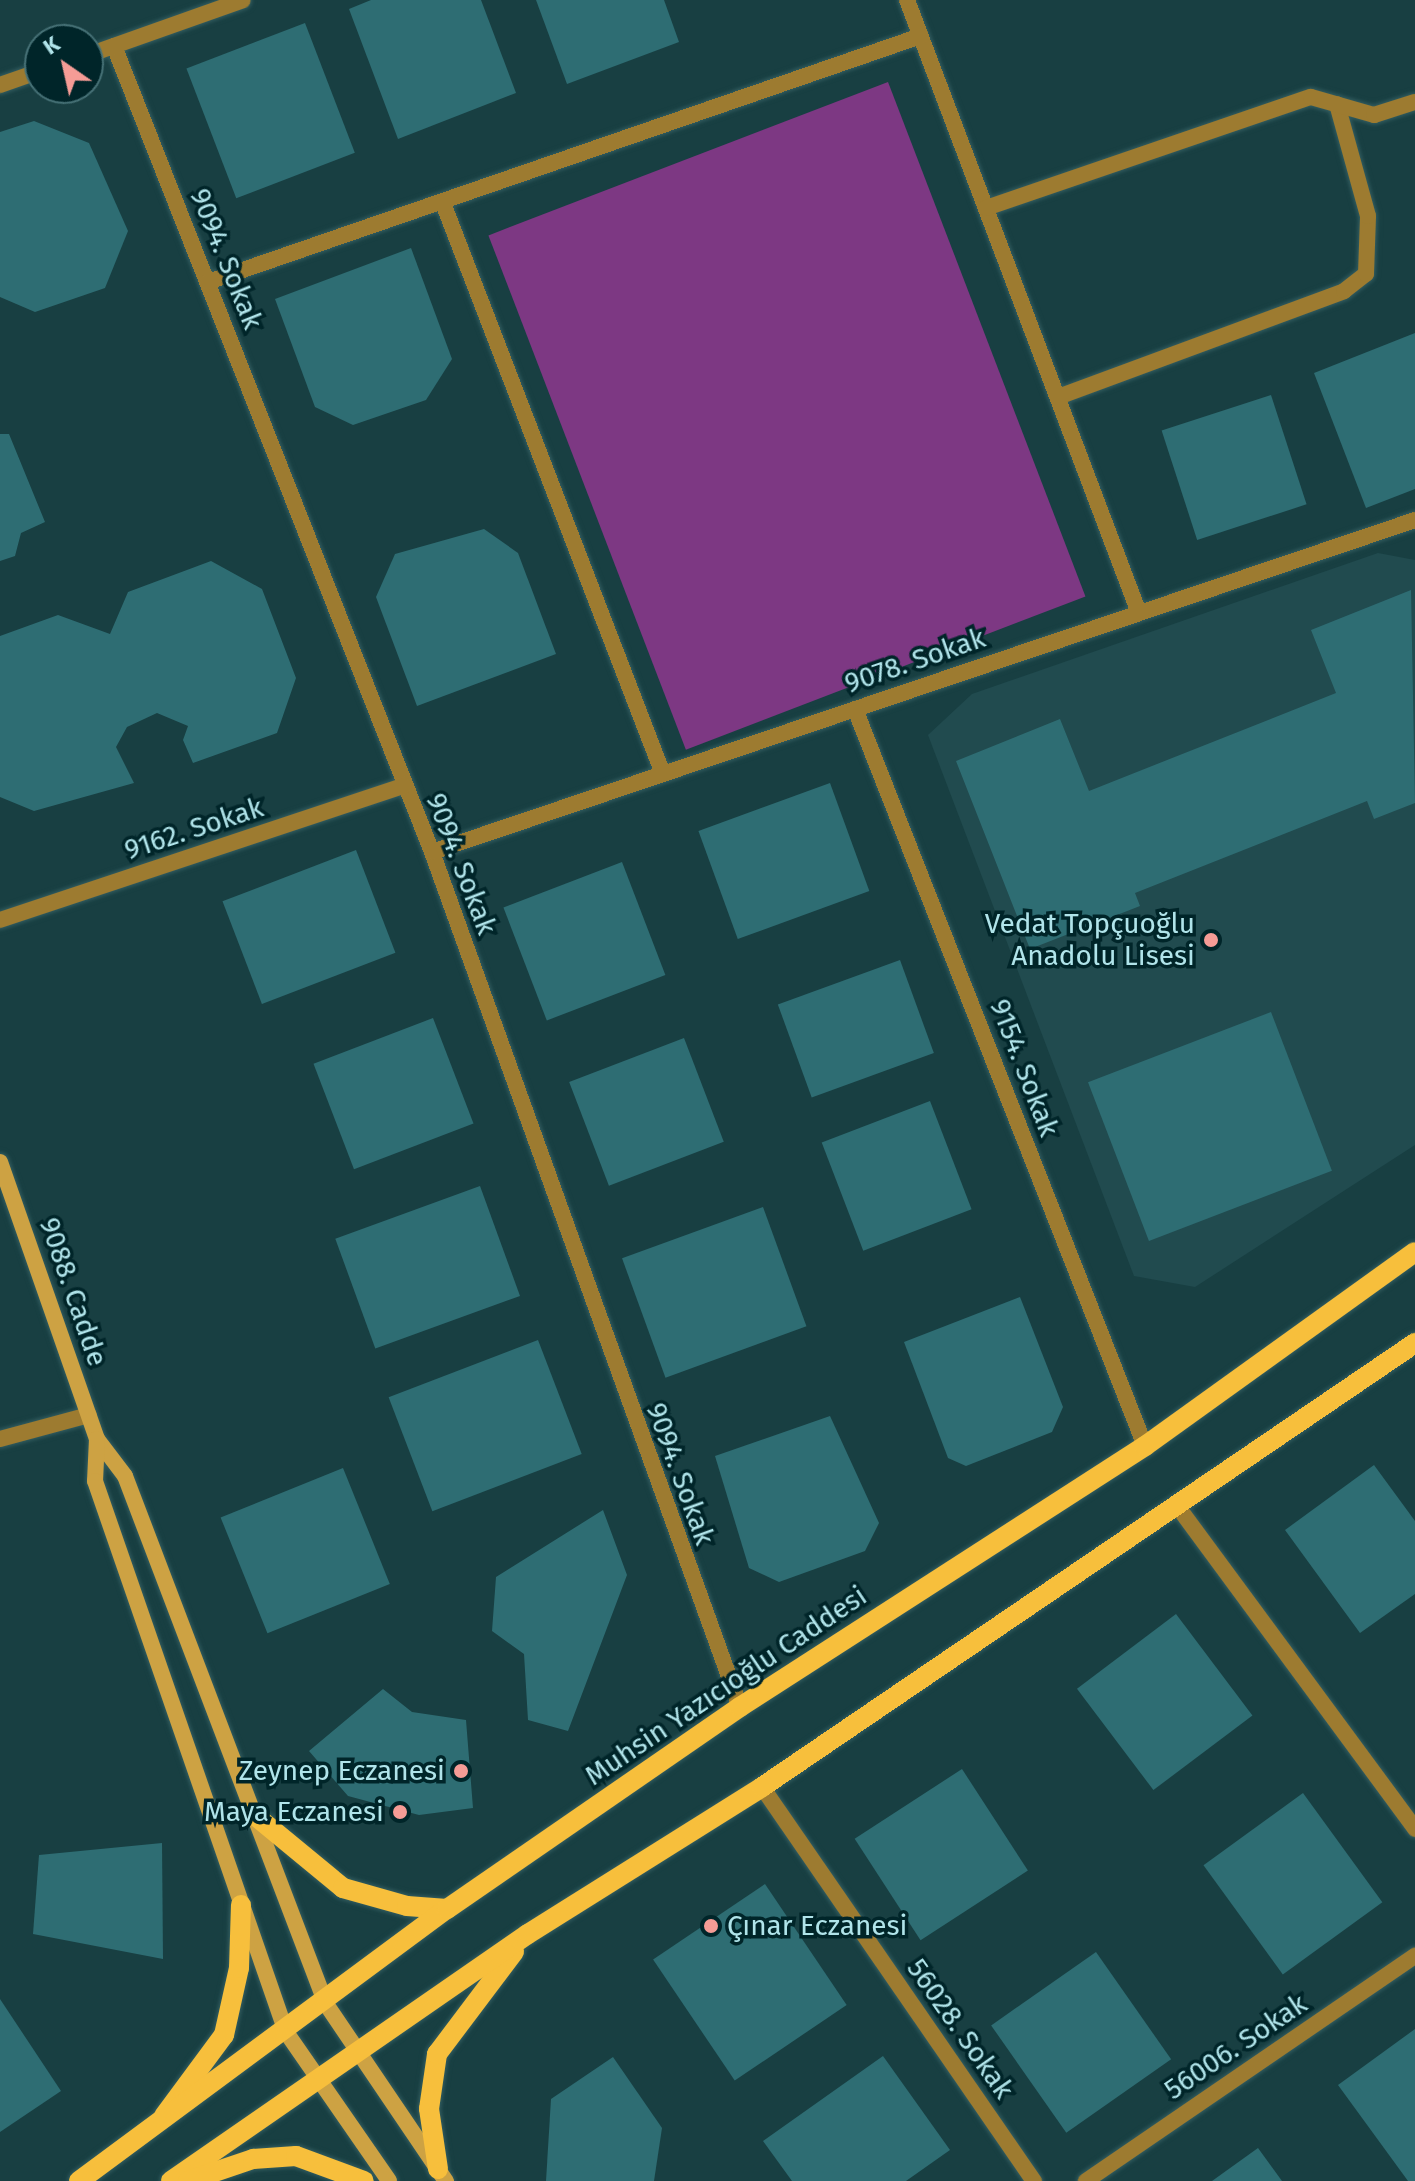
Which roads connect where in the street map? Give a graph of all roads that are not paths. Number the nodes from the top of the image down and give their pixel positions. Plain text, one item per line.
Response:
1 (243, 0) edge
2 (907, 0) edge
3 (921, 36) junction
4 (114, 46) junction
5 (104, 49) edge
6 (24, 77) edge
7 (0, 85) edge
8 (1415, 102) edge
9 (1337, 104) junction
10 (443, 203) junction
11 (986, 208) junction
12 (208, 282) junction
13 (1058, 397) junction
14 (1415, 520) edge
15 (1139, 613) junction
16 (855, 709) junction
17 (663, 774) junction
18 (403, 786) junction
19 (432, 852) junction
20 (0, 920) edge
21 (0, 1162) edge
22 (1415, 1252) edge
23 (1415, 1343) edge
24 (89, 1415) junction
25 (0, 1439) edge
26 (97, 1439) junction
27 (1145, 1446) junction
28 (1178, 1507) junction
29 (740, 1707) junction
30 (762, 1787) junction
31 (252, 1813) junction
32 (1415, 1829) edge
33 (241, 1905) junction
34 (447, 1909) junction
35 (528, 1934) junction
36 (1415, 1956) edge
37 (326, 2004) junction
38 (286, 2032) junction
39 (357, 2051) junction
40 (317, 2083) junction
41 (150, 2135) junction
42 (442, 2175) edge
43 (79, 2181) edge
44 (171, 2181) edge
45 (188, 2181) edge
46 (364, 2181) edge
47 (389, 2181) edge
48 (1034, 2181) edge
49 (1086, 2181) edge

1 - 4 street
2 - 3 street
3 - 10 street
3 - 11 street
4 - 5 street
4 - 12 street, 9094. Sokak
6 - 7 street
8 - 9 street
9 - 11 street
9 - 13 street
10 - 12 street
10 - 17 street
11 - 13 street
12 - 18 street, 9094. Sokak
13 - 15 street
14 - 15 street, 9078. Sokak
15 - 16 street, 9078. Sokak
16 - 17 street, 9078. Sokak
16 - 27 street, 9154. Sokak
17 - 19 street, 9078. Sokak
18 - 19 street, 9094. Sokak
18 - 20 street, 9162. Sokak
19 - 29 street, 9094. Sokak
21 - 24 street, 9088. Cadde
22 - 27 main road, Muhsin Yazıcıoğlu Caddesi
23 - 28 main road
24 - 25 street
24 - 26 street, 9088. Cadde
26 - 31 street
26 - 33 street
27 - 29 main road, Muhsin Yazıcıoğlu Caddesi
28 - 30 main road
28 - 32 street
29 - 34 main road, Muhsin Yazıcıoğlu Caddesi
30 - 35 main road
30 - 48 street, 56028. Sokak
31 - 34 main road
31 - 37 street
33 - 38 street
33 - 41 main road
34 - 37 main road, Muhsin Yazıcıoğlu Caddesi
35 - 39 main road
35 - 42 main road
36 - 49 street, 56006. Sokak
37 - 38 main road, Muhsin Yazıcıoğlu Caddesi
37 - 39 street
38 - 40 street
38 - 41 main road, Muhsin Yazıcıoğlu Caddesi
39 - 40 main road
39 - 42 street
40 - 44 main road
40 - 47 street
41 - 43 main road, Muhsin Yazıcıoğlu Caddesi
45 - 46 main road

